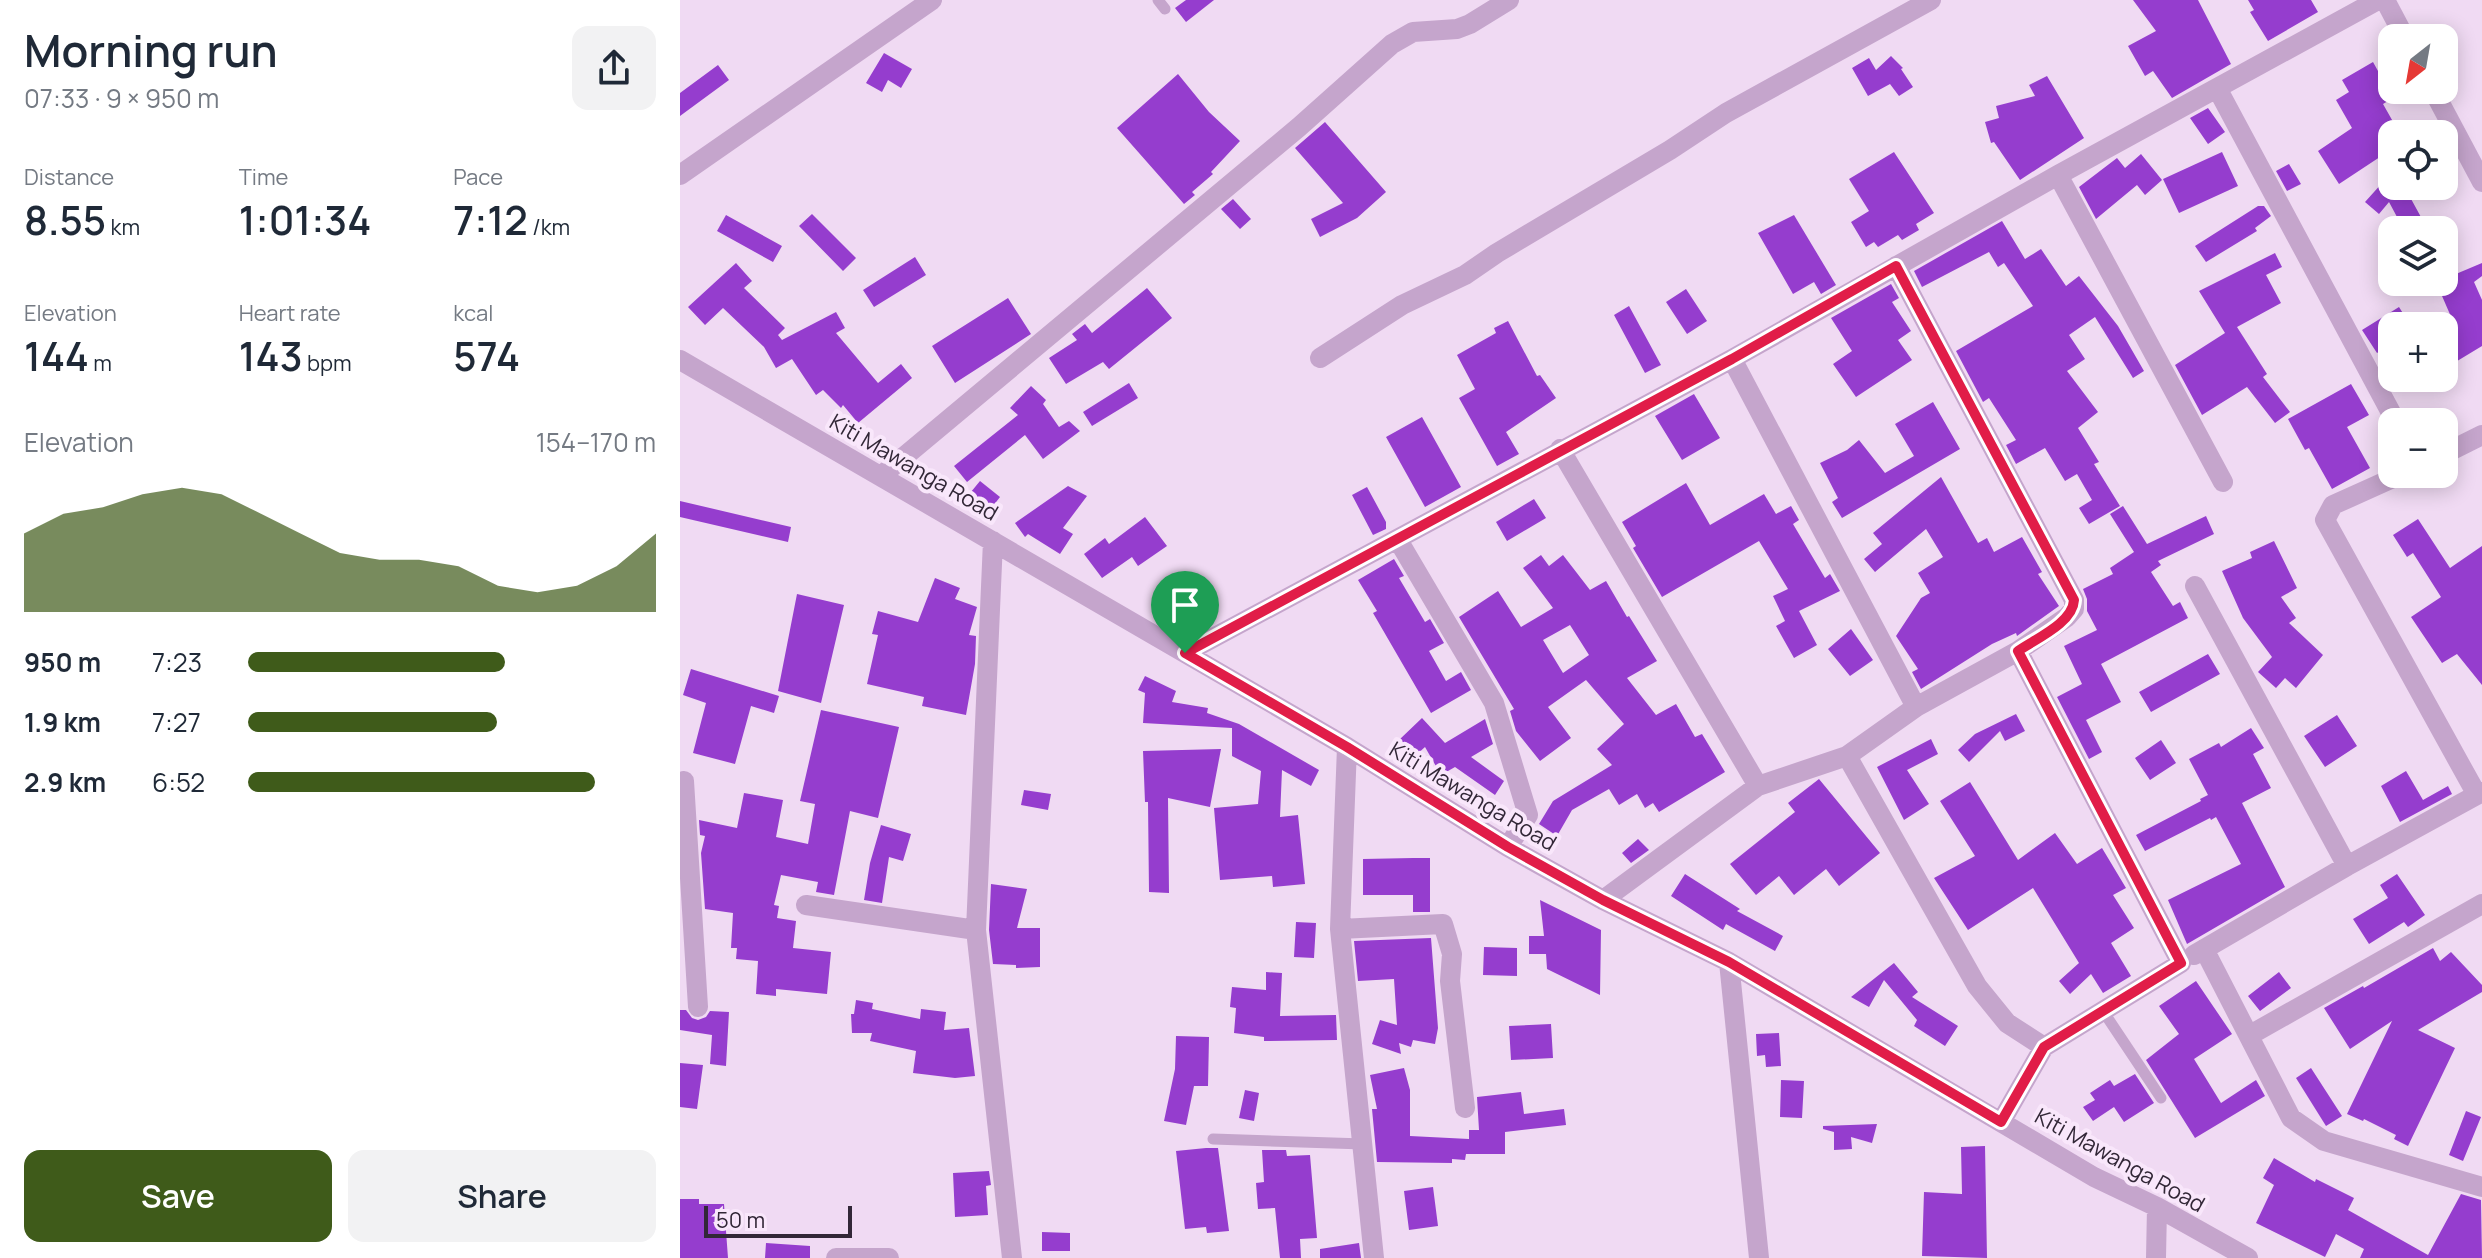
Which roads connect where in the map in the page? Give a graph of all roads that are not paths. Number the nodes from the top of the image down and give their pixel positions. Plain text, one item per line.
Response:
1 (932, 0) edge
2 (1509, 0) edge
3 (1931, 0) edge
4 (2378, 0) edge
5 (2385, 0) edge
6 (2398, 24) edge
7 (2217, 88) junction
8 (2440, 104) edge
9 (680, 175) edge
10 (2058, 175) junction
11 (2482, 182) edge
12 (1896, 266) junction
13 (1320, 358) dead end
14 (1732, 359) junction
15 (680, 360) edge
16 (2388, 408) edge
17 (2480, 439) edge
18 (2458, 448) edge
19 (1560, 449) junction
20 (881, 476) junction
21 (2223, 482) dead end
22 (2378, 485) edge
23 (1398, 540) junction
24 (993, 541) junction
25 (2195, 586) dead end
26 (2018, 651) junction
27 (1185, 653) junction
28 (1916, 707) junction
29 (1347, 747) junction
30 (1847, 756) junction
31 (684, 781) dead end
32 (1758, 786) junction
33 (2480, 794) edge
34 (1508, 847) junction
35 (2347, 866) junction
36 (686, 895) edge
37 (1603, 900) junction
38 (2482, 904) edge
39 (806, 905) dead end
40 (1340, 929) junction
41 (976, 930) junction
42 (2204, 949) junction
43 (1729, 962) junction
44 (2181, 963) junction
45 (698, 1007) dead end
46 (2103, 1011) junction
47 (2250, 1035) junction
48 (2044, 1047) junction
49 (2161, 1098) dead end
50 (1465, 1108) dead end
51 (2001, 1122) junction
52 (1213, 1139) dead end
53 (1364, 1144) junction
54 (2482, 1187) edge
55 (2157, 1207) junction
56 (836, 1258) edge
57 (889, 1258) edge
58 (1012, 1258) edge
59 (1374, 1258) edge
60 (1759, 1258) edge
61 (2156, 1258) edge
62 (2248, 1258) edge

1 - 9 street
2 - 20 street
3 - 13 street
4 - 7 street
5 - 6 street
7 - 10 street
7 - 16 street
8 - 11 street
10 - 12 street
10 - 21 street
12 - 14 street
12 - 26 street
14 - 19 street
14 - 28 street
15 - 20 street, Kiti Mawanga Road
17 - 18 street
19 - 23 street
19 - 32 street
20 - 24 street, Kiti Mawanga Road
22 - 33 street
23 - 27 street
23 - 34 street
24 - 27 street, Kiti Mawanga Road
24 - 41 street
25 - 35 street
26 - 28 street
26 - 44 street
27 - 29 street, Kiti Mawanga Road
28 - 30 street
29 - 34 street, Kiti Mawanga Road
29 - 40 street
30 - 32 street
30 - 48 street
31 - 36 street
32 - 37 street
33 - 35 street
34 - 37 street, Kiti Mawanga Road
35 - 42 street
36 - 45 street
37 - 43 street, Kiti Mawanga Road
38 - 47 street
39 - 41 street
40 - 50 street
40 - 53 street
41 - 58 street
42 - 44 street
42 - 47 street
43 - 51 street, Kiti Mawanga Road
43 - 60 street
44 - 46 street
46 - 48 street
46 - 49 lane
47 - 54 street
48 - 51 street
51 - 55 street, Kiti Mawanga Road
52 - 53 lane
53 - 59 street
55 - 61 street
55 - 62 street, Kiti Mawanga Road
56 - 57 street

